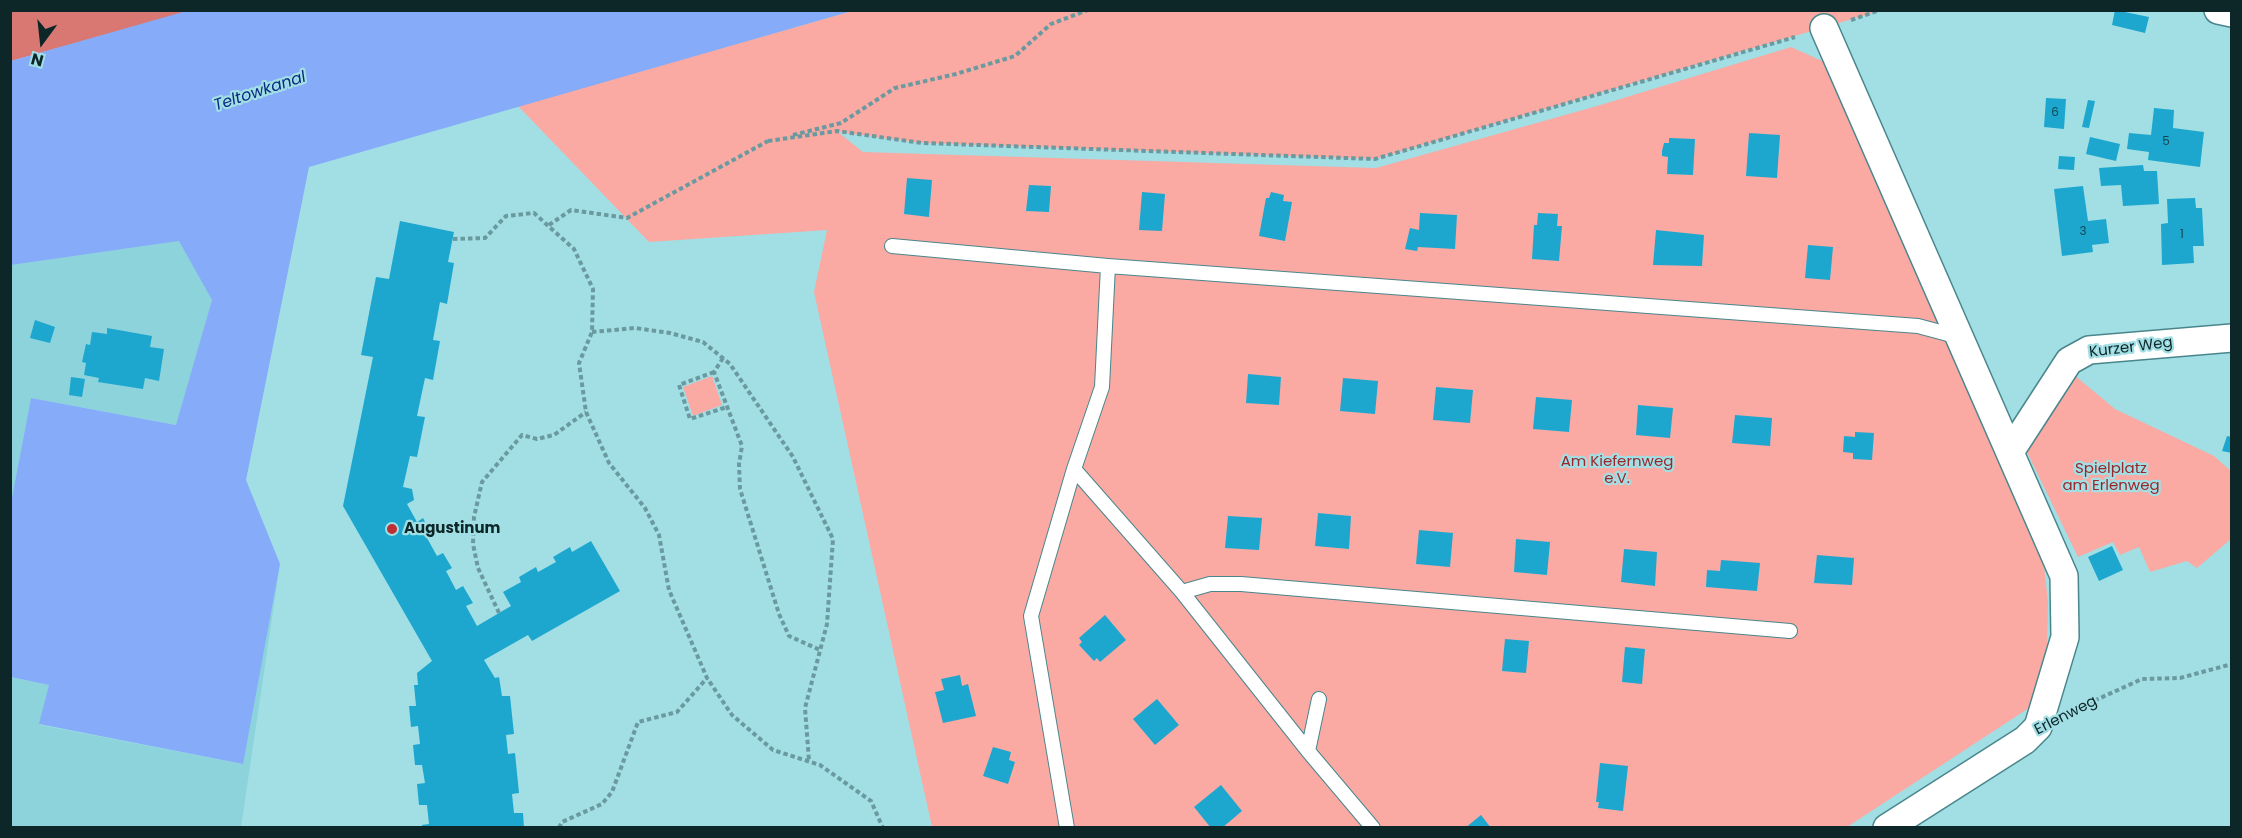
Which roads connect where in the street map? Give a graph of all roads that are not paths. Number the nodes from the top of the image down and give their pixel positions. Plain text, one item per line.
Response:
1 (2218, 10) edge
2 (2232, 13) edge
3 (1824, 28) road end
4 (892, 246) dead end
5 (1108, 266) junction
6 (1960, 338) junction
7 (2232, 338) edge
8 (2010, 452) junction
9 (1074, 469) junction
10 (1182, 592) junction
11 (1790, 631) dead end
12 (1319, 699) dead end
13 (1308, 751) junction
14 (1067, 828) edge
15 (1373, 828) edge
16 (1887, 828) edge

1 - 2 street
3 - 6 street
4 - 5 lane
5 - 6 lane
5 - 9 lane
6 - 8 street
7 - 8 street, Kurzer Weg
8 - 16 street, Erlenweg
9 - 10 lane
9 - 14 lane
10 - 11 lane
10 - 13 lane
12 - 13 lane
13 - 15 lane

